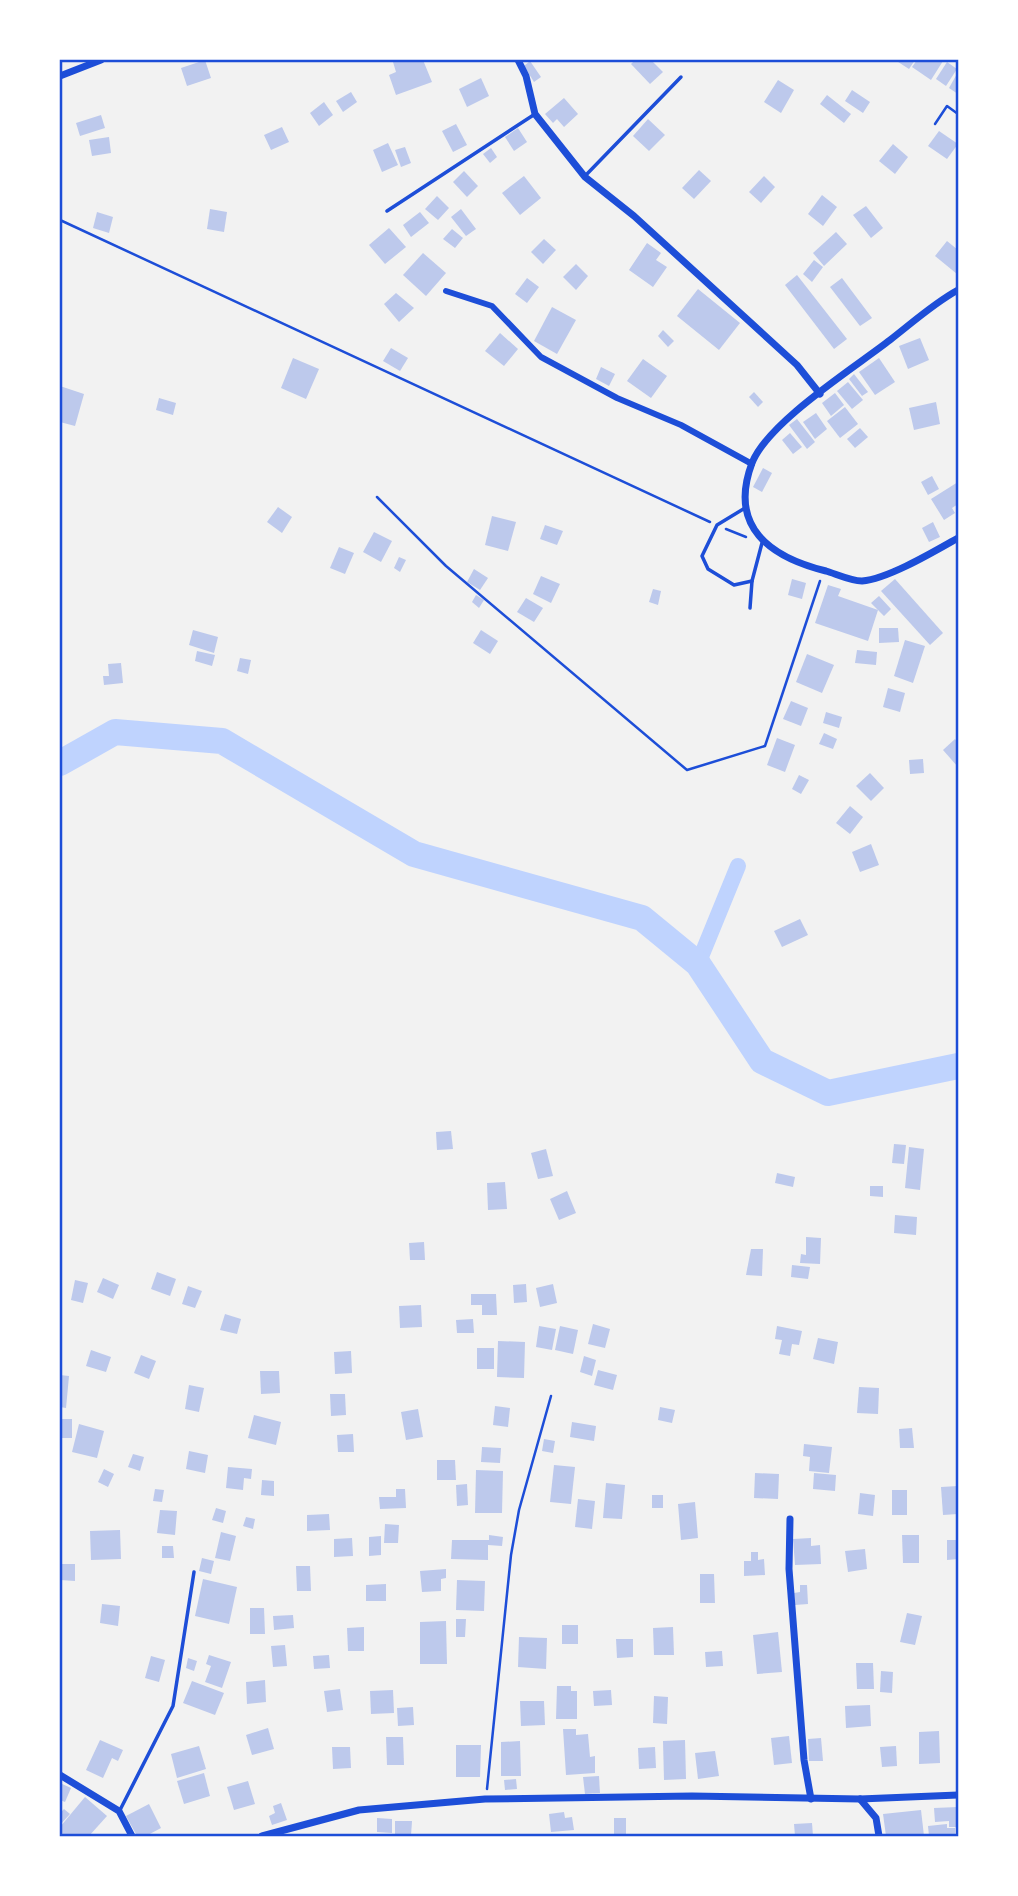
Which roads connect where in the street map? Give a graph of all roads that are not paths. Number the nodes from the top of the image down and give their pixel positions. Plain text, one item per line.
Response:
1 (101, 60) edge
2 (518, 60) edge
3 (60, 76) edge
4 (681, 77) dead end
5 (535, 114) junction
6 (585, 177) junction
7 (387, 211) dead end
8 (958, 290) edge
9 (446, 291) dead end
10 (820, 394) junction
11 (752, 464) junction
12 (747, 507) junction
13 (958, 538) edge
14 (762, 543) junction
15 (752, 581) junction
16 (750, 608) dead end
17 (790, 1519) dead end
18 (194, 1572) dead end
19 (60, 1775) edge
20 (958, 1795) edge
21 (811, 1799) junction
22 (860, 1800) junction
23 (119, 1811) junction
24 (132, 1836) edge
25 (262, 1836) edge
26 (878, 1836) edge

1 - 3 street
2 - 5 street
4 - 6 lane
5 - 6 street
5 - 7 lane
6 - 10 street
8 - 10 street
9 - 11 street
10 - 11 street
11 - 12 street
12 - 14 street
12 - 15 lane
13 - 14 street
14 - 15 lane
15 - 16 lane
17 - 21 street
18 - 23 lane
19 - 23 street
20 - 22 street
21 - 22 street
21 - 25 street
22 - 26 street
23 - 24 street

